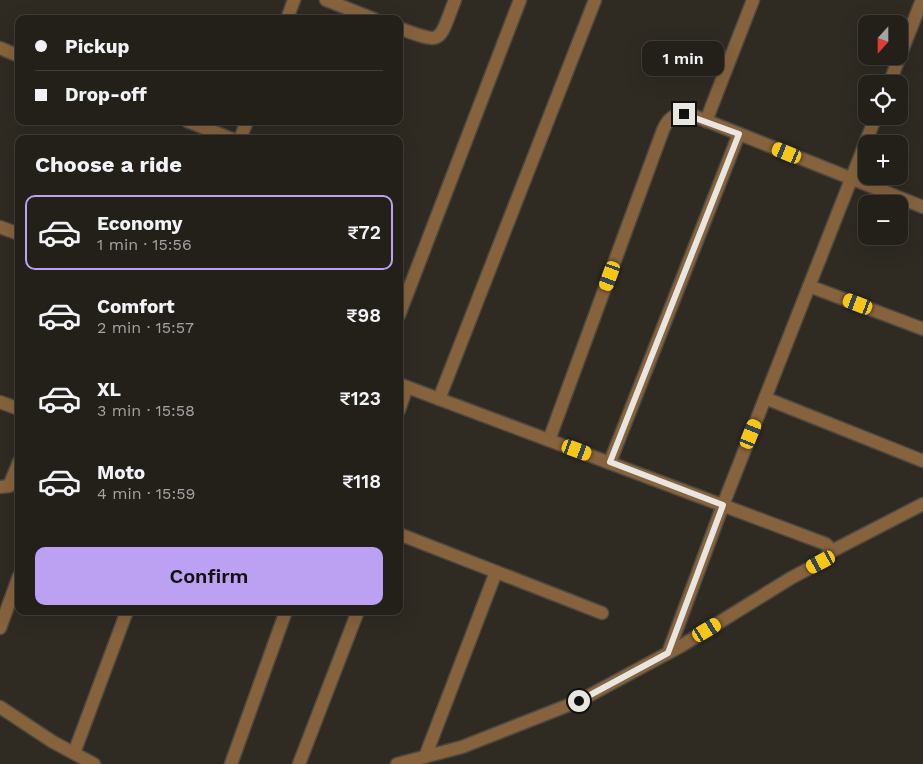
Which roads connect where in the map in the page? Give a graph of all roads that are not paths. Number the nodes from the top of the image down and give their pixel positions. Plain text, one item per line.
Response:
1 (294, 0) edge
2 (326, 0) edge
3 (454, 0) edge
4 (520, 0) edge
5 (595, 0) edge
6 (753, 0) edge
7 (922, 0) edge
8 (288, 15) edge
9 (364, 15) edge
10 (403, 30) edge
11 (0, 48) edge
12 (15, 54) edge
13 (893, 75) edge
14 (706, 121) junction
15 (197, 125) edge
16 (872, 125) edge
17 (739, 134) junction
18 (222, 135) edge
19 (851, 179) junction
20 (923, 207) edge
21 (0, 227) edge
22 (15, 233) edge
23 (809, 286) junction
24 (403, 306) edge
25 (923, 329) edge
26 (403, 386) edge
27 (765, 398) junction
28 (439, 399) junction
29 (0, 402) edge
30 (15, 408) edge
31 (549, 440) junction
32 (923, 461) edge
33 (610, 462) junction
34 (15, 472) edge
35 (0, 487) edge
36 (923, 504) edge
37 (723, 505) junction
38 (403, 536) edge
39 (828, 553) junction
40 (496, 572) junction
41 (15, 587) edge
42 (602, 613) dead end
43 (126, 615) edge
44 (285, 615) edge
45 (356, 615) edge
46 (0, 628) edge
47 (668, 653) junction
48 (0, 706) edge
49 (74, 753) junction
50 (425, 757) junction
51 (94, 764) edge
52 (231, 764) edge
53 (299, 764) edge
54 (398, 764) edge

1 - 8 street
2 - 9 street
3 - 10 street
4 - 24 street
5 - 28 street
6 - 14 street
7 - 13 street
11 - 12 street
14 - 17 street
14 - 31 street
15 - 18 street
16 - 19 street
17 - 19 street
17 - 33 street
19 - 20 street
19 - 23 street
21 - 22 street
23 - 25 street
23 - 27 street
26 - 28 street
27 - 32 street
27 - 37 street
28 - 31 street
29 - 30 street
31 - 33 street
33 - 37 street
34 - 35 street
36 - 39 street
37 - 39 street
37 - 47 street
38 - 40 street
39 - 47 street
40 - 42 street
40 - 50 street
41 - 46 street
43 - 49 street
44 - 52 street
45 - 53 street
47 - 50 street
48 - 49 street
49 - 51 street
50 - 54 street

